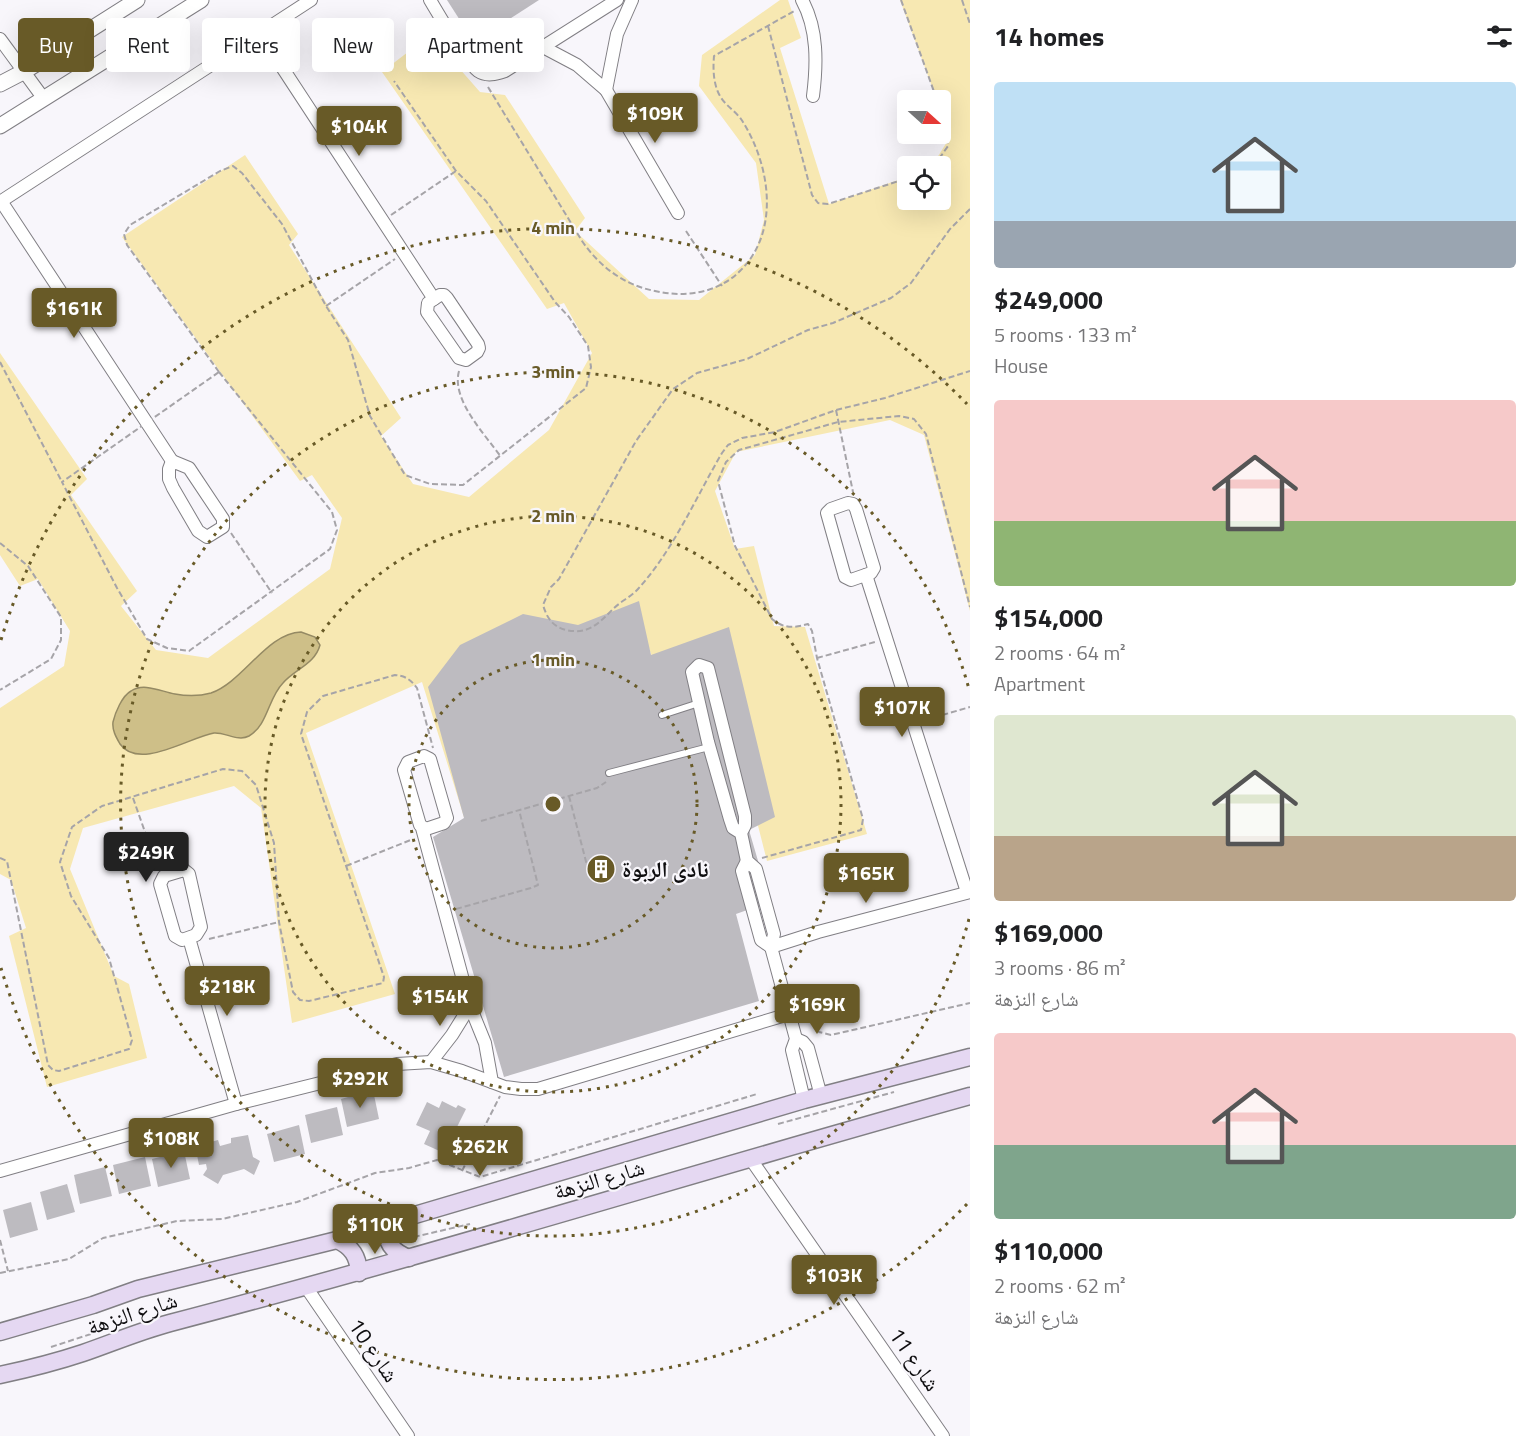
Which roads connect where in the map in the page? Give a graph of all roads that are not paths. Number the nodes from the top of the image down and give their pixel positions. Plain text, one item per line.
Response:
1 (137, 0) edge
2 (201, 0) edge
3 (311, 0) edge
4 (430, 0) edge
5 (617, 0) edge
6 (632, 0) edge
7 (802, 0) edge
8 (282, 18) edge
9 (442, 18) edge
10 (94, 27) edge
11 (0, 39) edge
12 (544, 46) edge
13 (544, 48) edge
14 (18, 62) edge
15 (202, 70) edge
16 (23, 72) edge
17 (26, 72) edge
18 (286, 72) edge
19 (478, 72) edge
20 (502, 72) edge
21 (0, 84) edge
22 (606, 90) junction
23 (813, 96) dead end
24 (44, 99) junction
25 (0, 126) edge
26 (0, 202) edge
27 (678, 213) dead end
28 (434, 299) junction
29 (172, 461) junction
30 (866, 575) junction
31 (699, 703) junction
32 (662, 714) dead end
33 (726, 738) junction
34 (709, 744) junction
35 (609, 773) road end
36 (423, 832) junction
37 (741, 833) junction
38 (969, 892) edge
39 (189, 941) junction
40 (771, 947) junction
41 (470, 1006) junction
42 (790, 1019) junction
43 (796, 1039) junction
44 (970, 1057) edge
45 (431, 1062) junction
46 (492, 1082) junction
47 (821, 1096) junction
48 (970, 1096) edge
49 (804, 1100) junction
50 (236, 1104) junction
51 (750, 1158) junction
52 (0, 1171) edge
53 (386, 1223) junction
54 (337, 1240) junction
55 (409, 1258) junction
56 (359, 1273) junction
57 (306, 1287) junction
58 (0, 1332) edge
59 (0, 1375) edge
60 (408, 1436) edge
61 (943, 1436) edge

1 - 10 street
2 - 24 street
3 - 8 street
4 - 9 street
5 - 12 street
6 - 22 street
7 - 23 street
11 - 14 street
13 - 22 street
15 - 26 street
16 - 21 street
17 - 24 street
18 - 28 street
19 - 20 street
22 - 27 street
24 - 25 street
26 - 29 street
28 - 28 street
29 - 29 street
30 - 30 street
30 - 38 street
31 - 32 lane
31 - 33 street
31 - 34 street
33 - 34 street
33 - 37 street
34 - 35 lane
34 - 37 street
36 - 36 street
36 - 41 street
37 - 40 street
38 - 40 street
39 - 39 street
39 - 50 street
40 - 42 street
41 - 45 street
41 - 46 street
42 - 43 street
42 - 46 street
43 - 47 street
43 - 49 street
44 - 47 main road, شارع النزهة
45 - 46 street
45 - 50 street
47 - 49 main road, شارع النزهة
48 - 51 main road, شارع النزهة
49 - 53 main road, شارع النزهة
50 - 52 street
51 - 55 main road, شارع النزهة
51 - 61 street, شارع 11
53 - 54 main road, شارع النزهة
53 - 55 main road
54 - 56 main road
54 - 58 main road, شارع النزهة
55 - 56 main road, شارع النزهة
56 - 57 main road, شارع النزهة
57 - 59 main road, شارع النزهة
57 - 60 street, شارع 10

